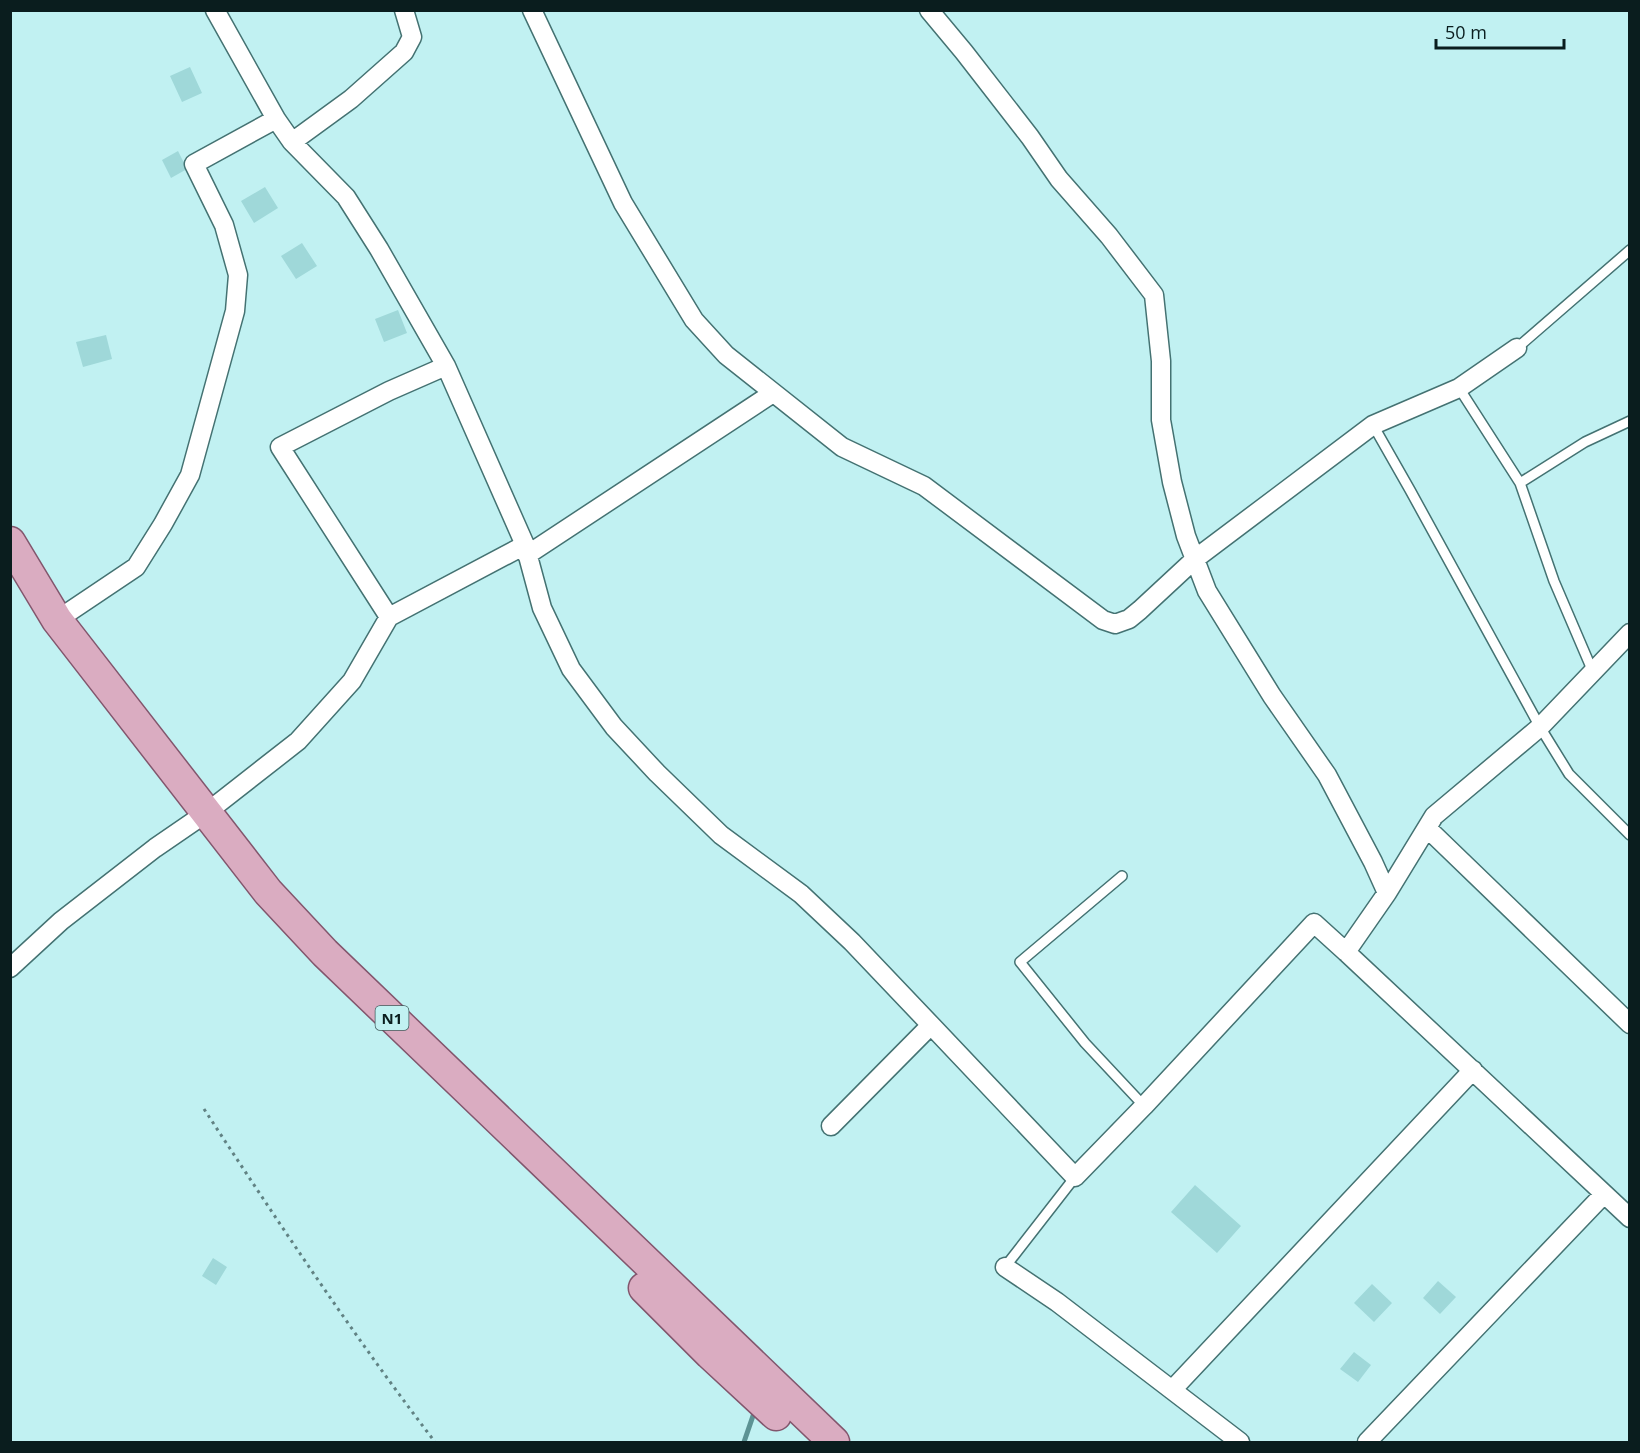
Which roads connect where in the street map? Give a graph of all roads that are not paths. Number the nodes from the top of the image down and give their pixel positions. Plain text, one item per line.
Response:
1 (215, 10) edge
2 (404, 10) edge
3 (532, 10) edge
4 (929, 10) edge
5 (276, 118) junction
6 (292, 142) junction
7 (1629, 250) edge
8 (1517, 348) joint
9 (446, 366) junction
10 (1459, 388) junction
11 (773, 393) junction
12 (1629, 421) edge
13 (1373, 425) junction
14 (1520, 483) junction
15 (10, 542) edge
16 (526, 550) junction
17 (1195, 558) junction
18 (10, 578) edge
19 (389, 616) junction
20 (57, 620) junction
21 (1629, 633) edge
22 (1593, 672) junction
23 (1540, 727) junction
24 (200, 818) junction
25 (1625, 824) edge
26 (1427, 828) junction
27 (1629, 835) edge
28 (1122, 876) dead end
29 (1387, 894) junction
30 (1346, 952) junction
31 (10, 968) edge
32 (1629, 1024) edge
33 (931, 1025) junction
34 (1473, 1070) junction
35 (1144, 1106) junction
36 (831, 1126) dead end
37 (1075, 1177) junction
38 (1604, 1194) junction
39 (1629, 1218) edge
40 (1005, 1267) joint
41 (1172, 1390) junction
42 (806, 1443) edge
43 (834, 1443) edge
44 (1240, 1443) edge
45 (1367, 1443) edge

1 - 5 street
2 - 6 street
3 - 11 street
4 - 17 street
5 - 6 street
5 - 20 street
6 - 9 street
7 - 8 lane
8 - 10 street
9 - 16 street
9 - 19 street
10 - 13 street
10 - 14 lane
11 - 16 street
11 - 17 street
12 - 14 lane
13 - 17 street
13 - 23 lane
14 - 22 lane
15 - 20 main road, N1
16 - 19 street
16 - 33 street
17 - 29 street
18 - 24 main road, N1
19 - 24 street
20 - 24 main road, N1
21 - 22 street
22 - 23 street
23 - 25 lane
23 - 26 street
24 - 31 street
24 - 42 main road, N1
24 - 43 main road, N1
25 - 27 lane
26 - 29 street
26 - 32 street
28 - 35 lane
29 - 30 street
30 - 34 street
30 - 35 street
33 - 36 street
33 - 37 street
34 - 38 street
34 - 41 street
35 - 37 street
37 - 40 lane
38 - 39 street
38 - 45 street
40 - 41 street
41 - 44 street

